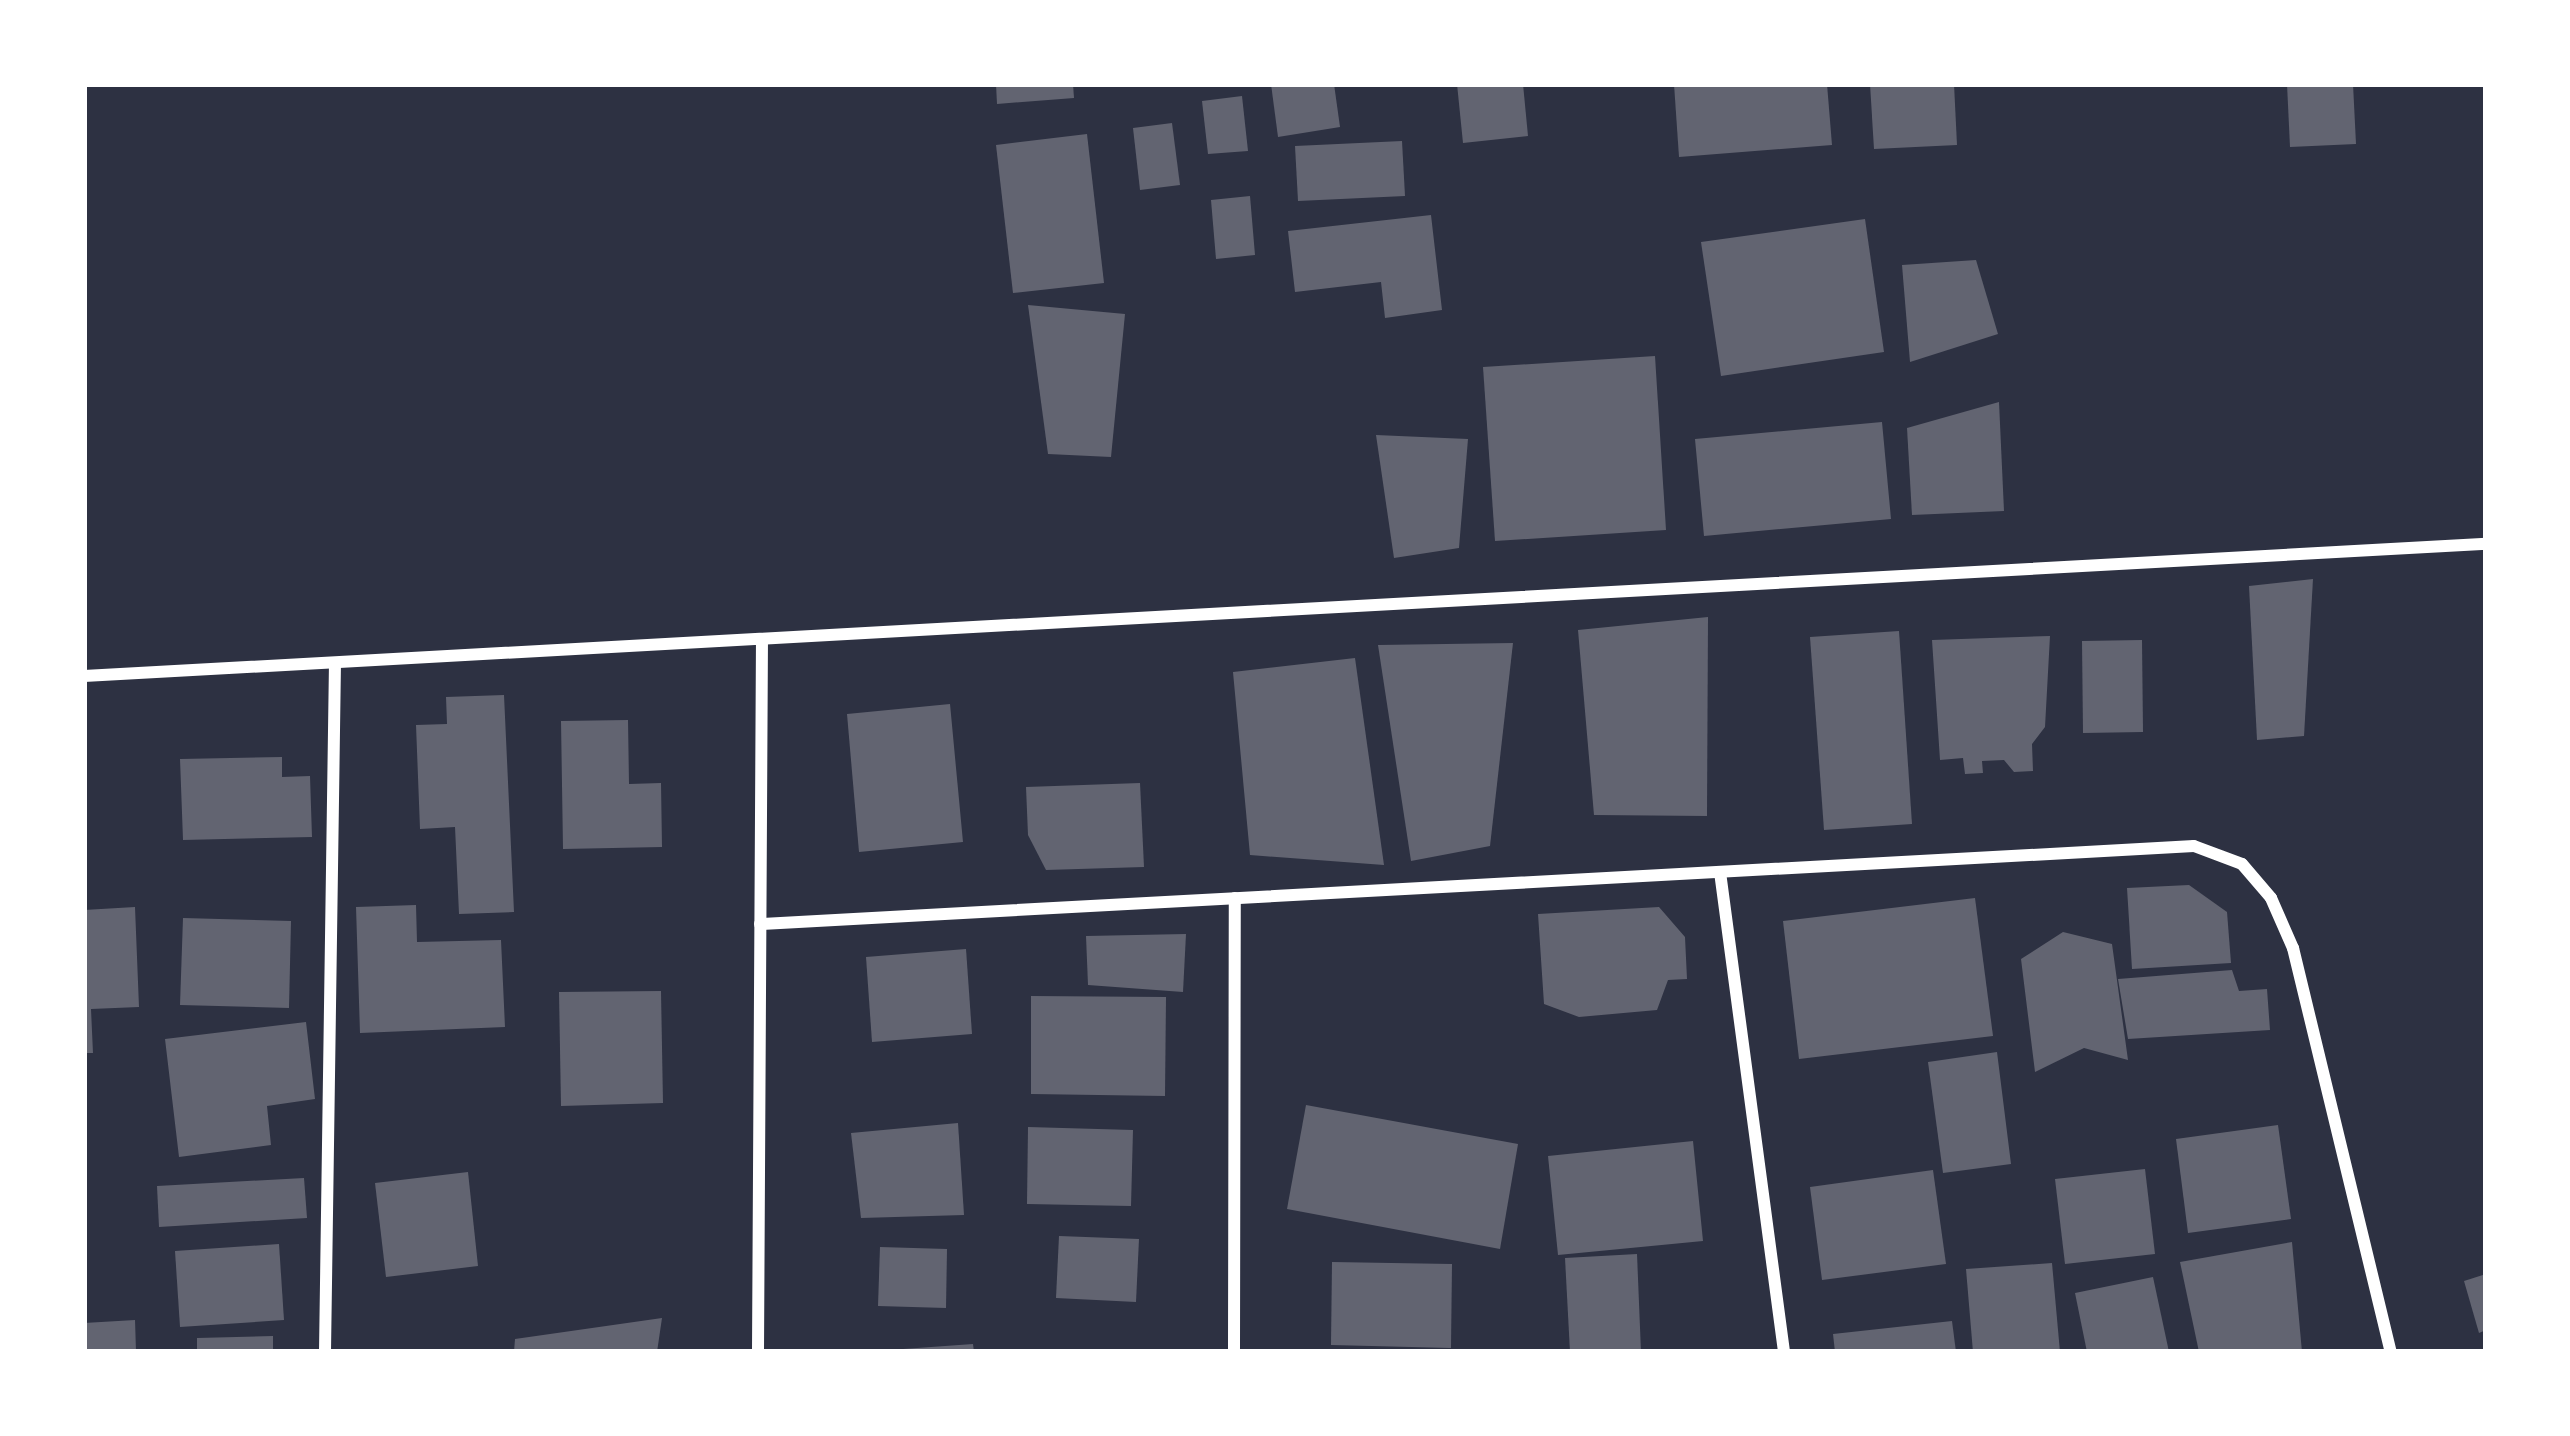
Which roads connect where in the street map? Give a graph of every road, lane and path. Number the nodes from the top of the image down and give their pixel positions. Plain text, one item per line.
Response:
1 (2486, 544) edge
2 (762, 639) junction
3 (334, 665) junction
4 (84, 676) edge
5 (1720, 872) junction
6 (1235, 898) junction
7 (760, 924) junction
8 (326, 1352) edge
9 (758, 1352) edge
10 (1234, 1352) edge
11 (1784, 1352) edge
12 (2391, 1352) edge

1 - 2 street
2 - 3 street
2 - 7 street
3 - 4 street
3 - 8 street
5 - 6 street
5 - 11 street
5 - 12 street
6 - 7 street
6 - 10 street
7 - 9 street

